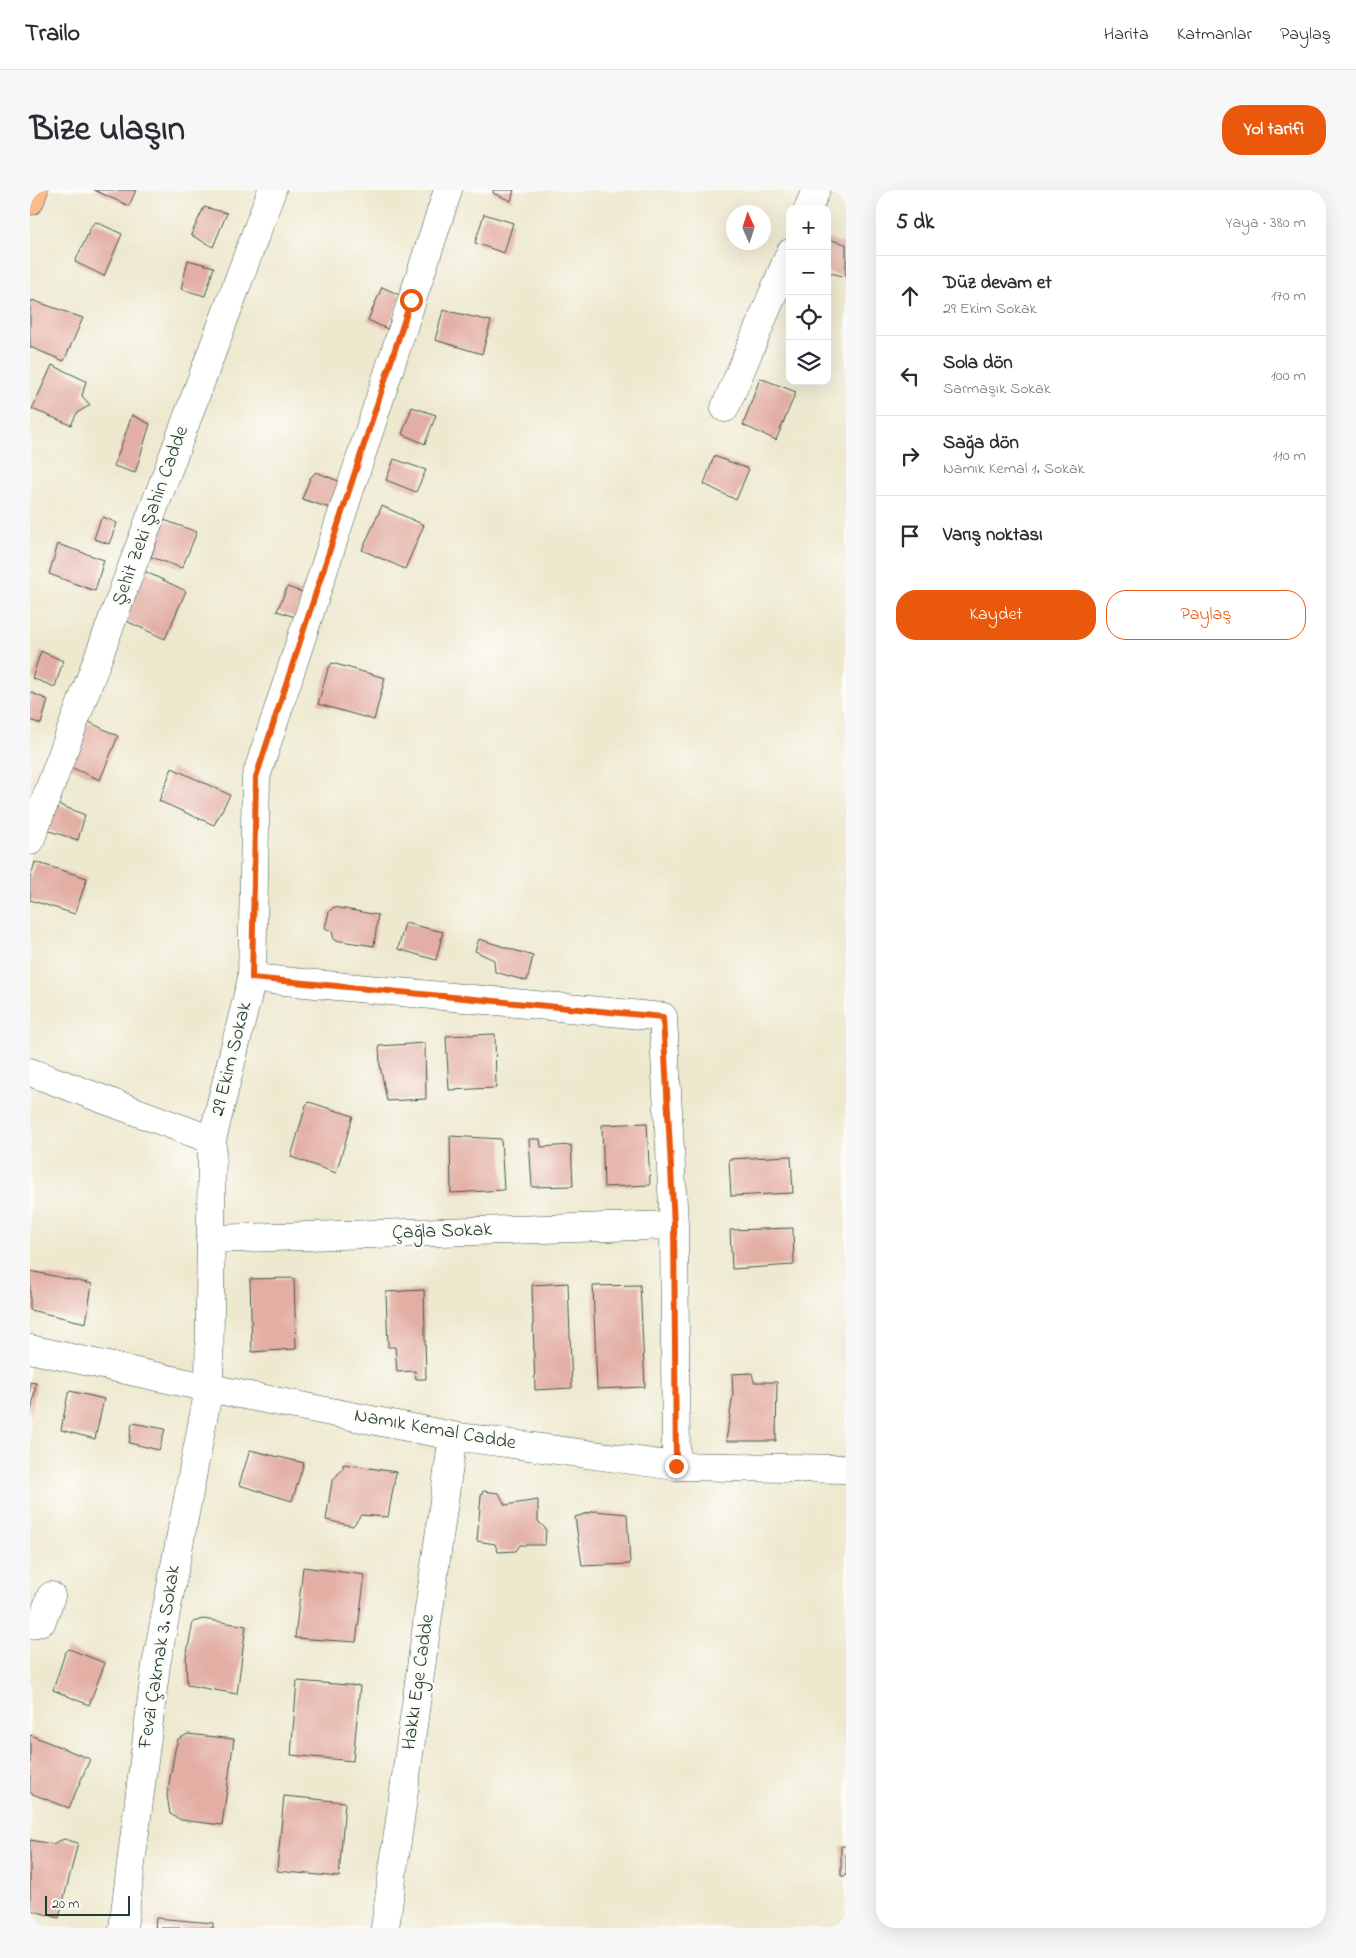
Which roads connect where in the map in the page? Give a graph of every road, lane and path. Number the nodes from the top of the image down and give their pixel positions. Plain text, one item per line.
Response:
1 (34, 190) edge
2 (272, 190) edge
3 (448, 190) edge
4 (816, 190) edge
5 (30, 201) edge
6 (810, 205) edge
7 (786, 263) edge
8 (725, 408) dead end
9 (30, 841) edge
10 (252, 978) junction
11 (30, 1072) edge
12 (212, 1140) junction
13 (674, 1225) junction
14 (210, 1239) junction
15 (30, 1349) edge
16 (208, 1388) junction
17 (453, 1436) junction
18 (676, 1466) junction
19 (846, 1469) edge
20 (51, 1596) dead end
21 (30, 1624) edge
22 (123, 1928) edge
23 (384, 1928) edge

1 - 5 main road
2 - 9 street, Şehit Zeki Şahin Cadde
3 - 10 street, 29 Ekim Sokak
4 - 6 street
7 - 8 street
10 - 12 street, 29 Ekim Sokak
10 - 13 street
11 - 12 street
12 - 14 street, 29 Ekim Sokak
13 - 14 street, Çağla Sokak
13 - 18 street
14 - 16 street, 29 Ekim Sokak
15 - 16 street, Namık Kemal Cadde
16 - 17 street, Namık Kemal Cadde
16 - 22 street, Fevzi Çakmak 3. Sokak
17 - 18 street, Namık Kemal Cadde
17 - 23 street, Hakkı Ege Cadde
18 - 19 street, Namık Kemal Cadde
20 - 21 street

